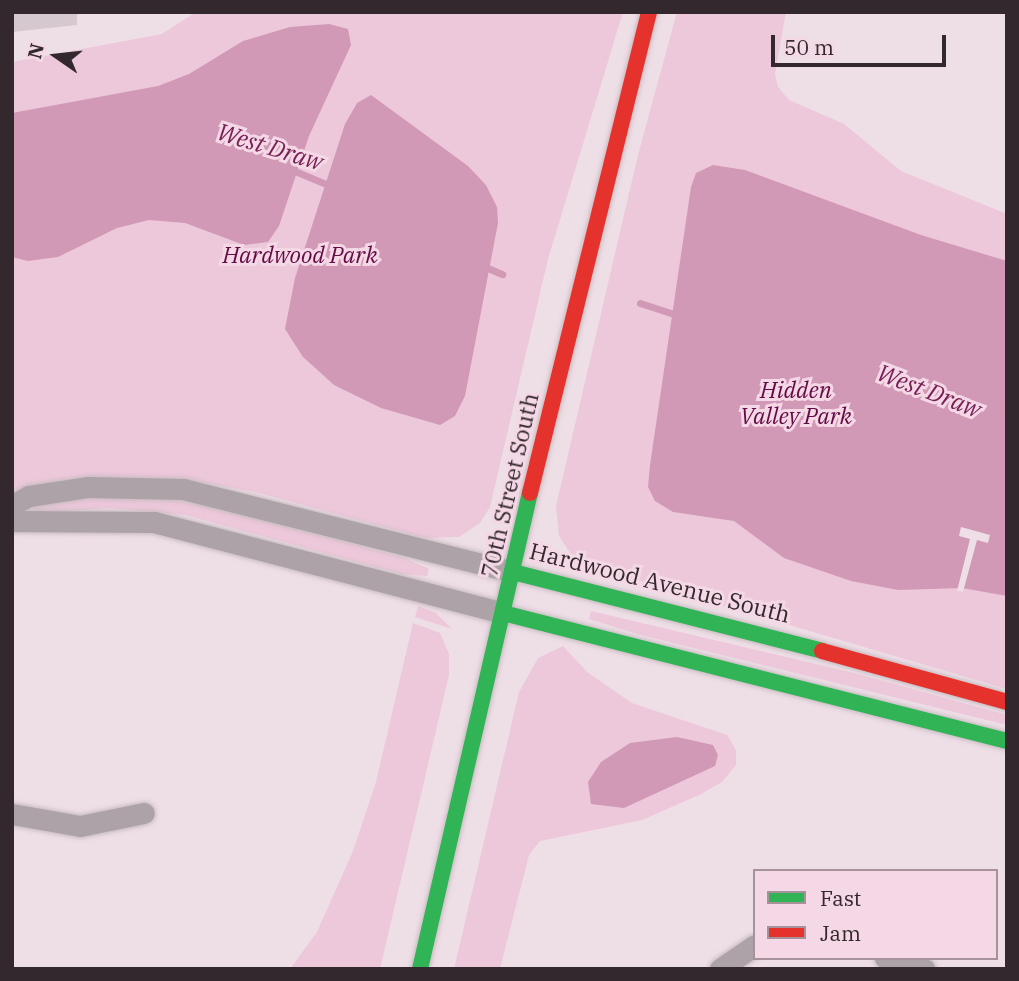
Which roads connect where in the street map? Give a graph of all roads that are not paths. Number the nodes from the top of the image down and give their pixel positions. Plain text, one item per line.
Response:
1 (649, 12) edge
2 (12, 505) edge
3 (12, 521) edge
4 (513, 572) junction
5 (503, 613) junction
6 (1007, 702) edge
7 (1007, 741) edge
8 (144, 813) dead end
9 (12, 814) edge
10 (747, 949) edge
11 (892, 960) edge
12 (420, 969) edge
13 (720, 969) edge
14 (924, 969) edge

1 - 4 street, 70th Street South
2 - 4 street, Hardwood Avenue South
3 - 5 street
4 - 5 street, 70th Street South
4 - 6 street, Hardwood Avenue South
5 - 7 street
5 - 12 street, 70th Street South
8 - 9 street
10 - 13 street
11 - 14 street

